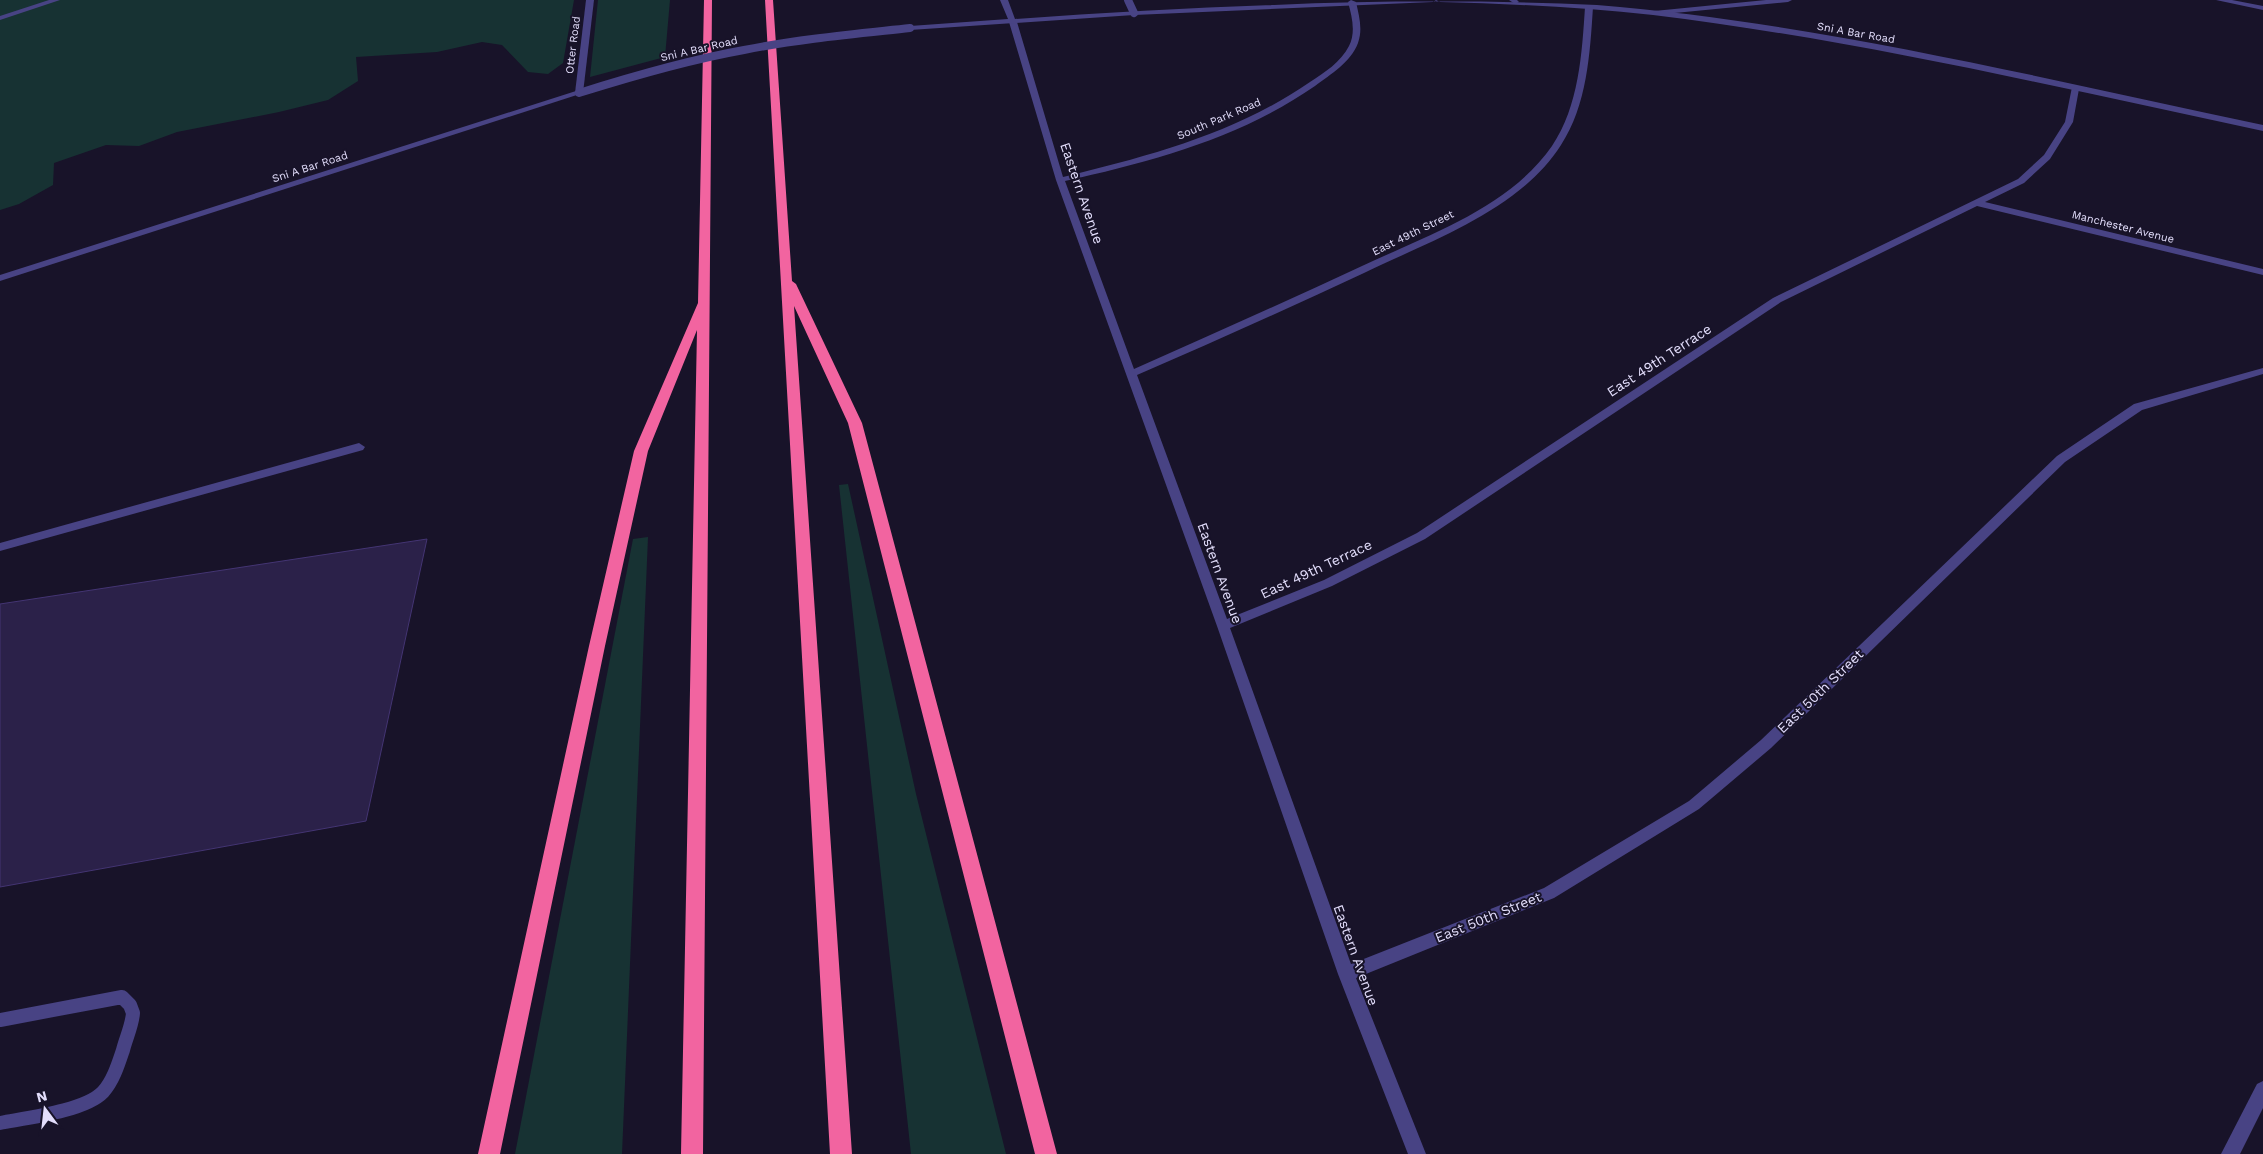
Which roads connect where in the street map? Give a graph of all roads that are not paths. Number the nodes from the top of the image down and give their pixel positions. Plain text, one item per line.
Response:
1 (56, 0) edge
2 (590, 0) edge
3 (708, 0) edge
4 (769, 0) edge
5 (1004, 0) edge
6 (1128, 0) edge
7 (1432, 0) edge
8 (1440, 0) edge
9 (1788, 0) edge
10 (2220, 0) edge
11 (1514, 1) edge
12 (1352, 2) junction
13 (1589, 7) junction
14 (2263, 8) edge
15 (1134, 13) junction
16 (1654, 14) junction
17 (0, 18) edge
18 (1013, 22) junction
19 (2075, 89) junction
20 (579, 92) junction
21 (2263, 128) edge
22 (1060, 180) junction
23 (1977, 203) junction
24 (2263, 272) edge
25 (786, 275) junction
26 (0, 278) edge
27 (704, 298) junction
28 (2263, 371) edge
29 (1131, 374) junction
30 (359, 447) dead end
31 (0, 547) edge
32 (1223, 626) junction
33 (1346, 974) junction
34 (0, 1020) edge
35 (2263, 1090) edge
36 (0, 1123) edge
37 (489, 1154) edge
38 (692, 1154) edge
39 (841, 1154) edge
40 (1046, 1154) edge
41 (1417, 1154) edge
42 (2230, 1154) edge

1 - 17 street
2 - 20 street, Otter Road
3 - 27 highway
4 - 25 highway
5 - 18 street, Eastern Avenue
6 - 15 lane
7 - 12 street, Sni A Bar Road
8 - 11 street, Sni A Bar Road
9 - 16 street
10 - 14 street
11 - 13 street, Sni A Bar Road
12 - 15 street, Sni A Bar Road
12 - 22 street, South Park Road
13 - 16 street, Sni A Bar Road
13 - 29 street, East 49th Street
15 - 18 street, Sni A Bar Road
16 - 19 street, Sni A Bar Road
18 - 20 street, Sni A Bar Road, bridge
18 - 22 street, Eastern Avenue
19 - 21 street, Sni A Bar Road
19 - 23 street, East 49th Terrace
20 - 26 street, Sni A Bar Road
22 - 29 street, Eastern Avenue
23 - 24 street, Manchester Avenue
23 - 32 street, East 49th Terrace
25 - 39 highway
25 - 40 highway
27 - 37 highway
27 - 38 highway
28 - 33 street, East 50th Street
29 - 32 street, Eastern Avenue
30 - 31 street
32 - 33 street, Eastern Avenue
33 - 41 street, Eastern Avenue
34 - 36 lane
35 - 42 street

